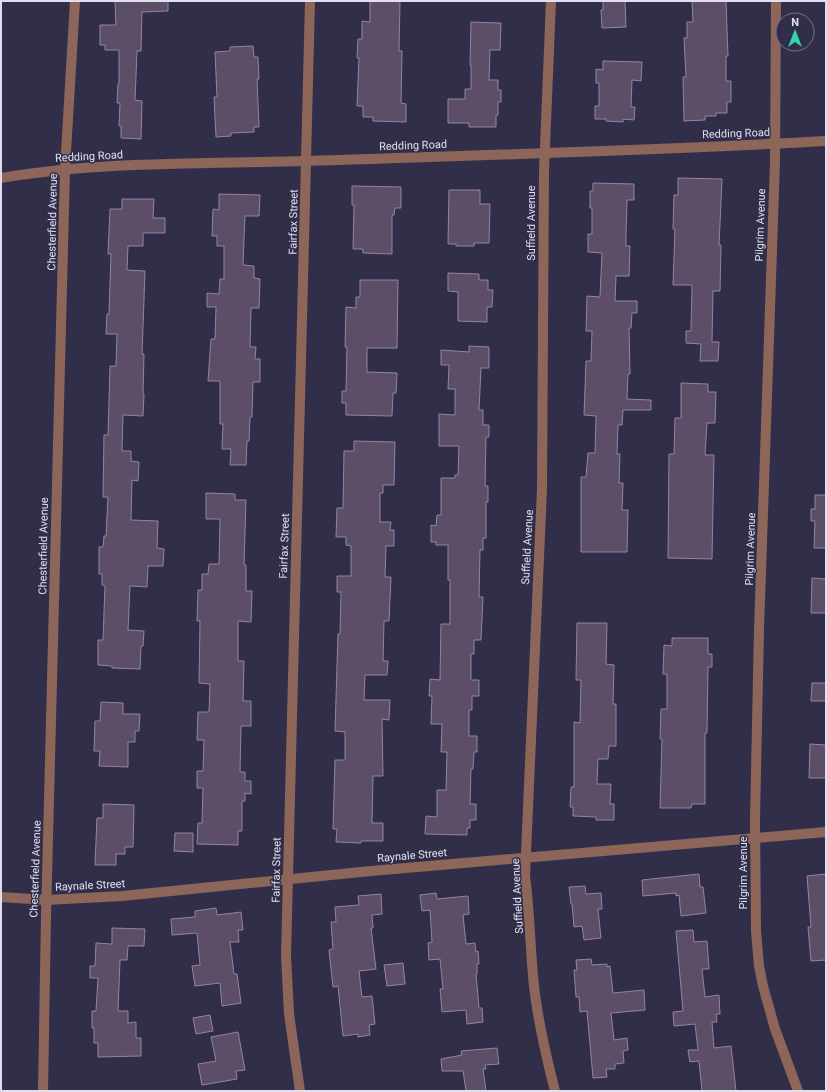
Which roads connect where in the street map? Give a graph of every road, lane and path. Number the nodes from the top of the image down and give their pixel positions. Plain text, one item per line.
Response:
1 (75, 1) edge
2 (310, 1) edge
3 (551, 1) edge
4 (776, 1) edge
5 (826, 142) edge
6 (774, 144) junction
7 (545, 154) junction
8 (306, 161) junction
9 (66, 169) junction
10 (1, 178) edge
11 (826, 832) edge
12 (755, 838) junction
13 (526, 857) junction
14 (287, 880) junction
15 (1, 897) edge
16 (46, 900) junction
17 (43, 1091) edge
18 (300, 1091) edge
19 (555, 1091) edge
20 (798, 1091) edge

1 - 9 street, Chesterfield Avenue
2 - 8 street, Fairfax Street
3 - 7 street, Suffield Avenue
4 - 6 street, Pilgrim Avenue
5 - 6 street, Redding Road
6 - 7 street, Redding Road
6 - 12 street, Pilgrim Avenue
7 - 8 street, Redding Road
7 - 13 street, Suffield Avenue
8 - 9 street, Redding Road
8 - 14 street, Fairfax Street
9 - 10 street, Redding Road
9 - 16 street, Chesterfield Avenue
11 - 12 street, Raynale Street
12 - 13 street, Raynale Street
12 - 20 street, Pilgrim Avenue
13 - 14 street, Raynale Street
13 - 19 street, Suffield Avenue
14 - 16 street, Raynale Street
14 - 18 street, Fairfax Street
15 - 16 street, Raynale Street
16 - 17 street, Chesterfield Avenue

